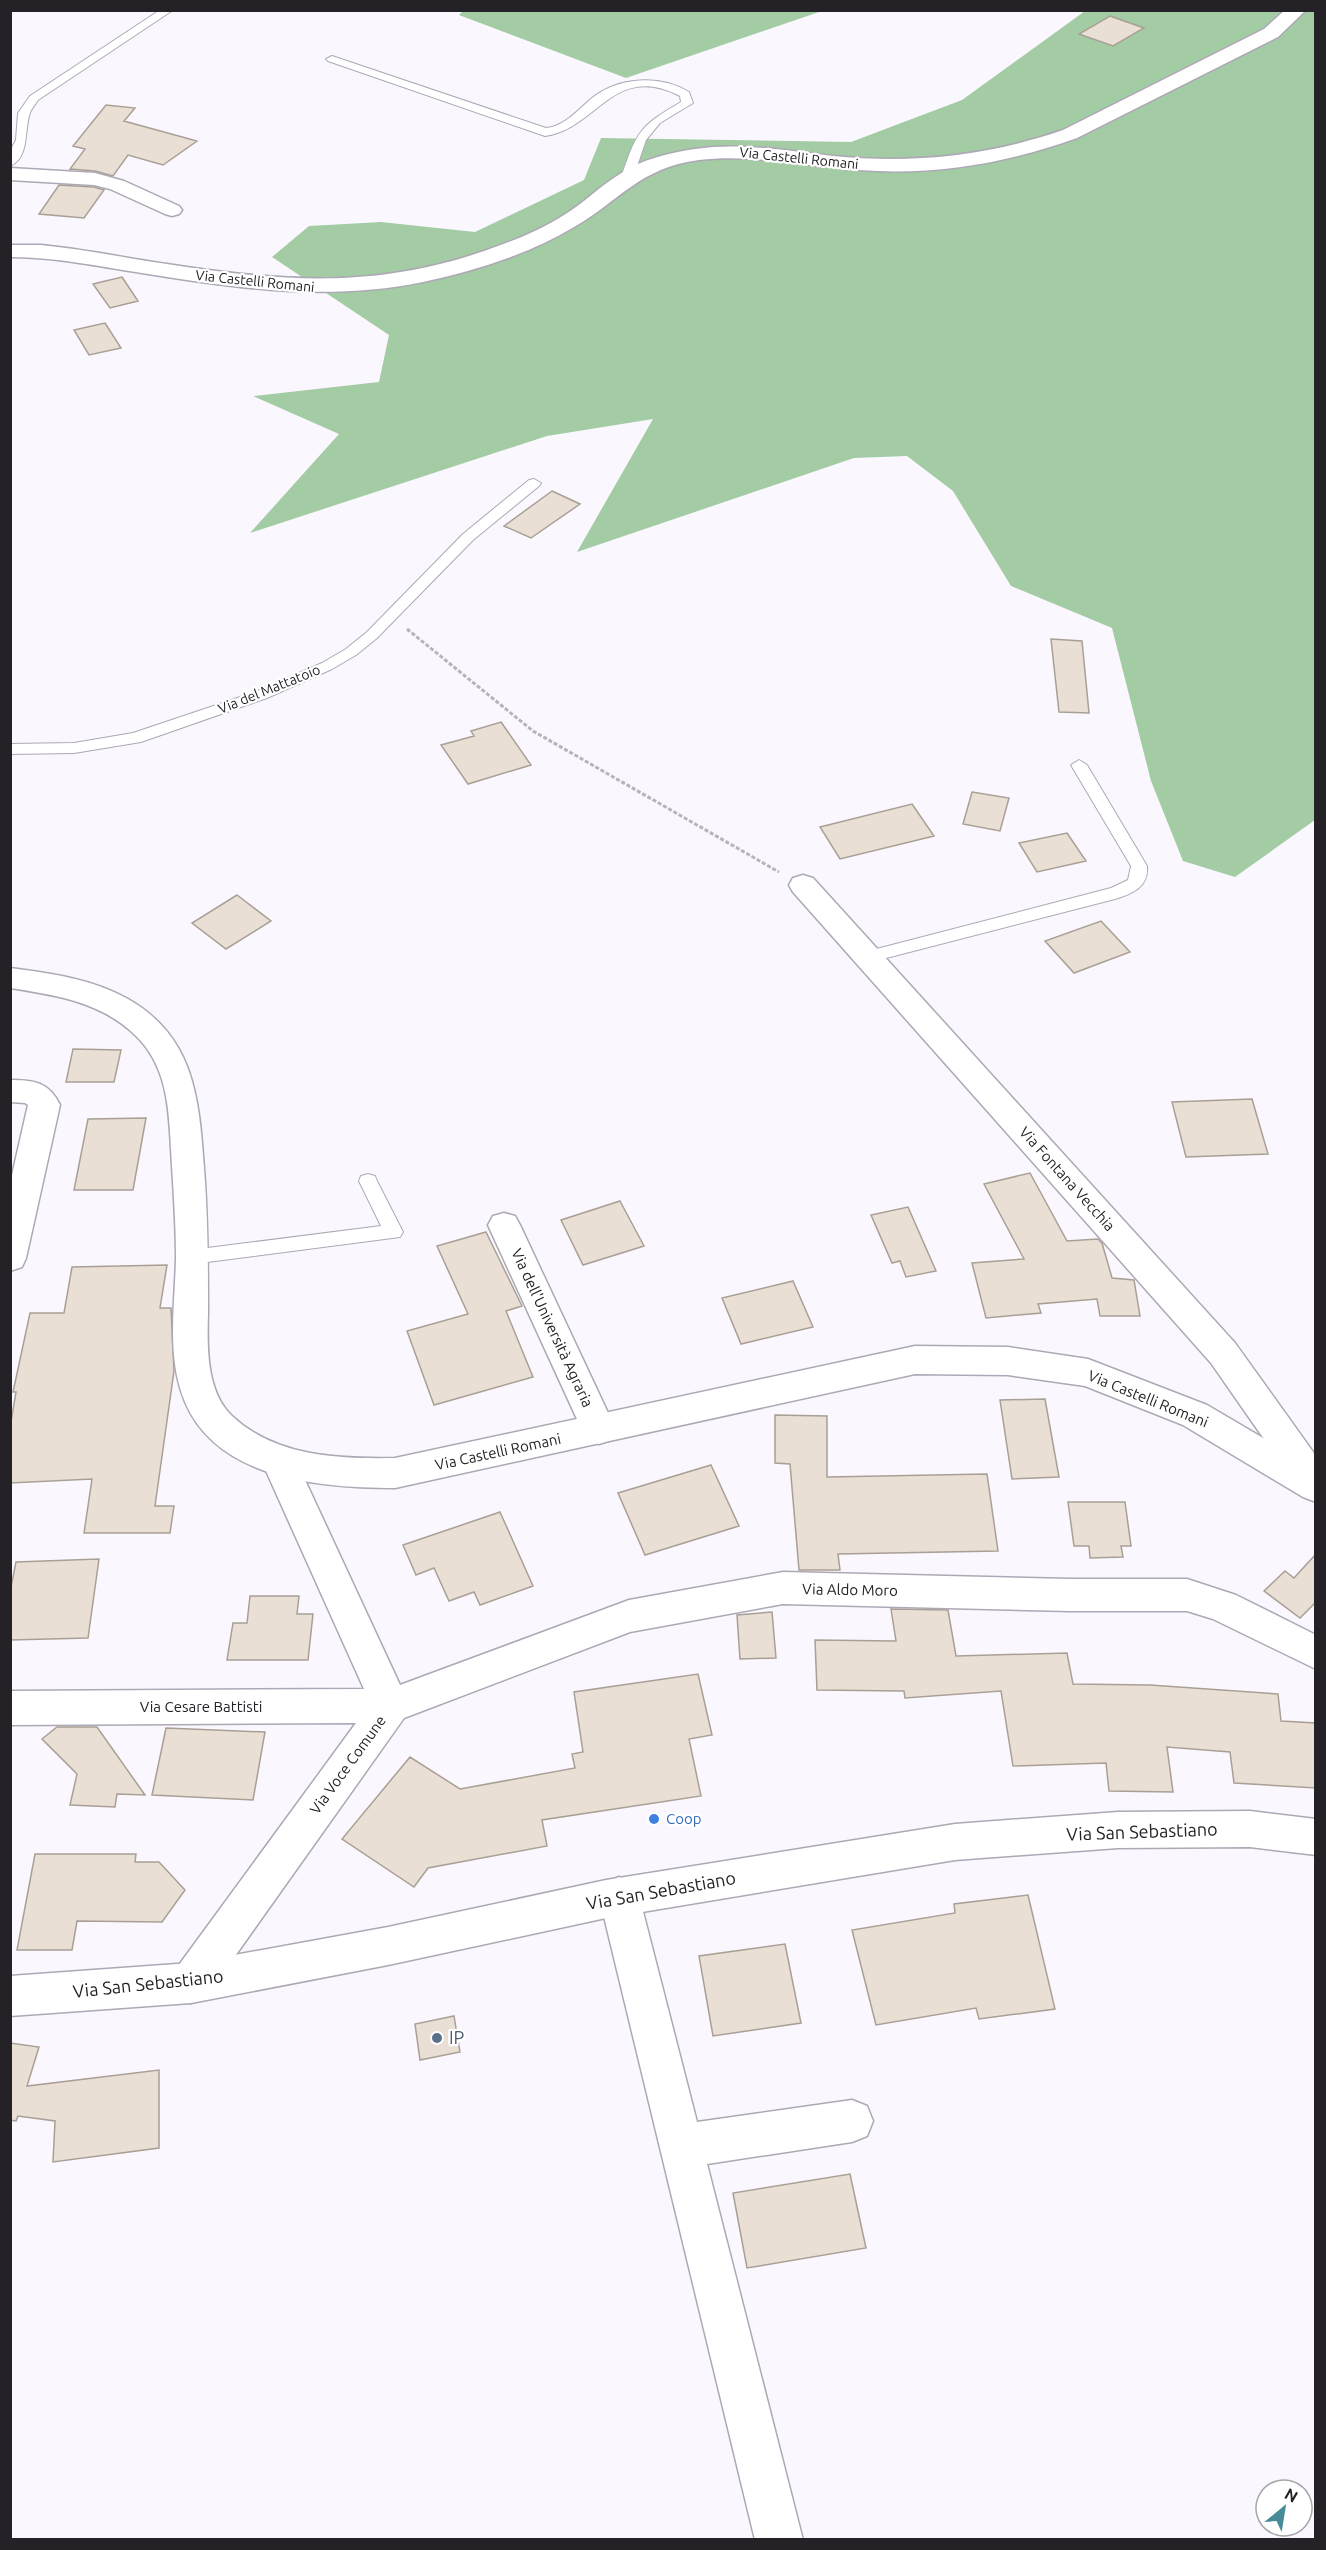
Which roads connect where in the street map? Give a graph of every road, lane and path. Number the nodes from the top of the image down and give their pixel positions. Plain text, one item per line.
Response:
1 (168, 10) edge
2 (1297, 10) edge
3 (332, 59) dead end
4 (10, 162) edge
5 (10, 174) edge
6 (627, 178) junction
7 (172, 210) dead end
8 (10, 250) edge
9 (534, 483) dead end
10 (392, 617) junction
11 (10, 749) edge
12 (1079, 765) dead end
13 (803, 885) joint
14 (867, 957) junction
15 (10, 978) edge
16 (24, 1093) edge
17 (368, 1181) dead end
18 (504, 1225) dead end
19 (192, 1257) junction
20 (10, 1258) edge
21 (599, 1430) junction
22 (280, 1462) junction
23 (1316, 1486) edge
24 (1316, 1653) edge
25 (390, 1706) junction
26 (10, 1708) edge
27 (1316, 1837) edge
28 (619, 1896) junction
29 (191, 1983) junction
30 (10, 1996) edge
31 (852, 2121) dead end
32 (681, 2146) junction
33 (779, 2540) edge

1 - 4 lane
2 - 6 street, Via Castelli Romani
3 - 6 lane
5 - 7 street
6 - 8 street, Via Castelli Romani
9 - 10 lane, Via del Mattatoio
10 - 11 lane, Via del Mattatoio
10 - 13 path
12 - 14 lane
13 - 14 street, Via Fontana Vecchia
14 - 23 street, Via Fontana Vecchia
15 - 19 street, Via Castelli Romani
16 - 20 street
17 - 19 lane
18 - 21 street, Via dell'Università Agraria
19 - 22 street, Via Castelli Romani
21 - 22 street, Via Castelli Romani
21 - 23 street, Via Castelli Romani
22 - 25 street, Via Voce Comune
24 - 25 street, Via Aldo Moro
25 - 26 street, Via Cesare Battisti
25 - 29 street, Via Voce Comune
27 - 28 street, Via San Sebastiano
28 - 29 street, Via San Sebastiano
28 - 32 street
29 - 30 street, Via San Sebastiano
31 - 32 street
32 - 33 street

